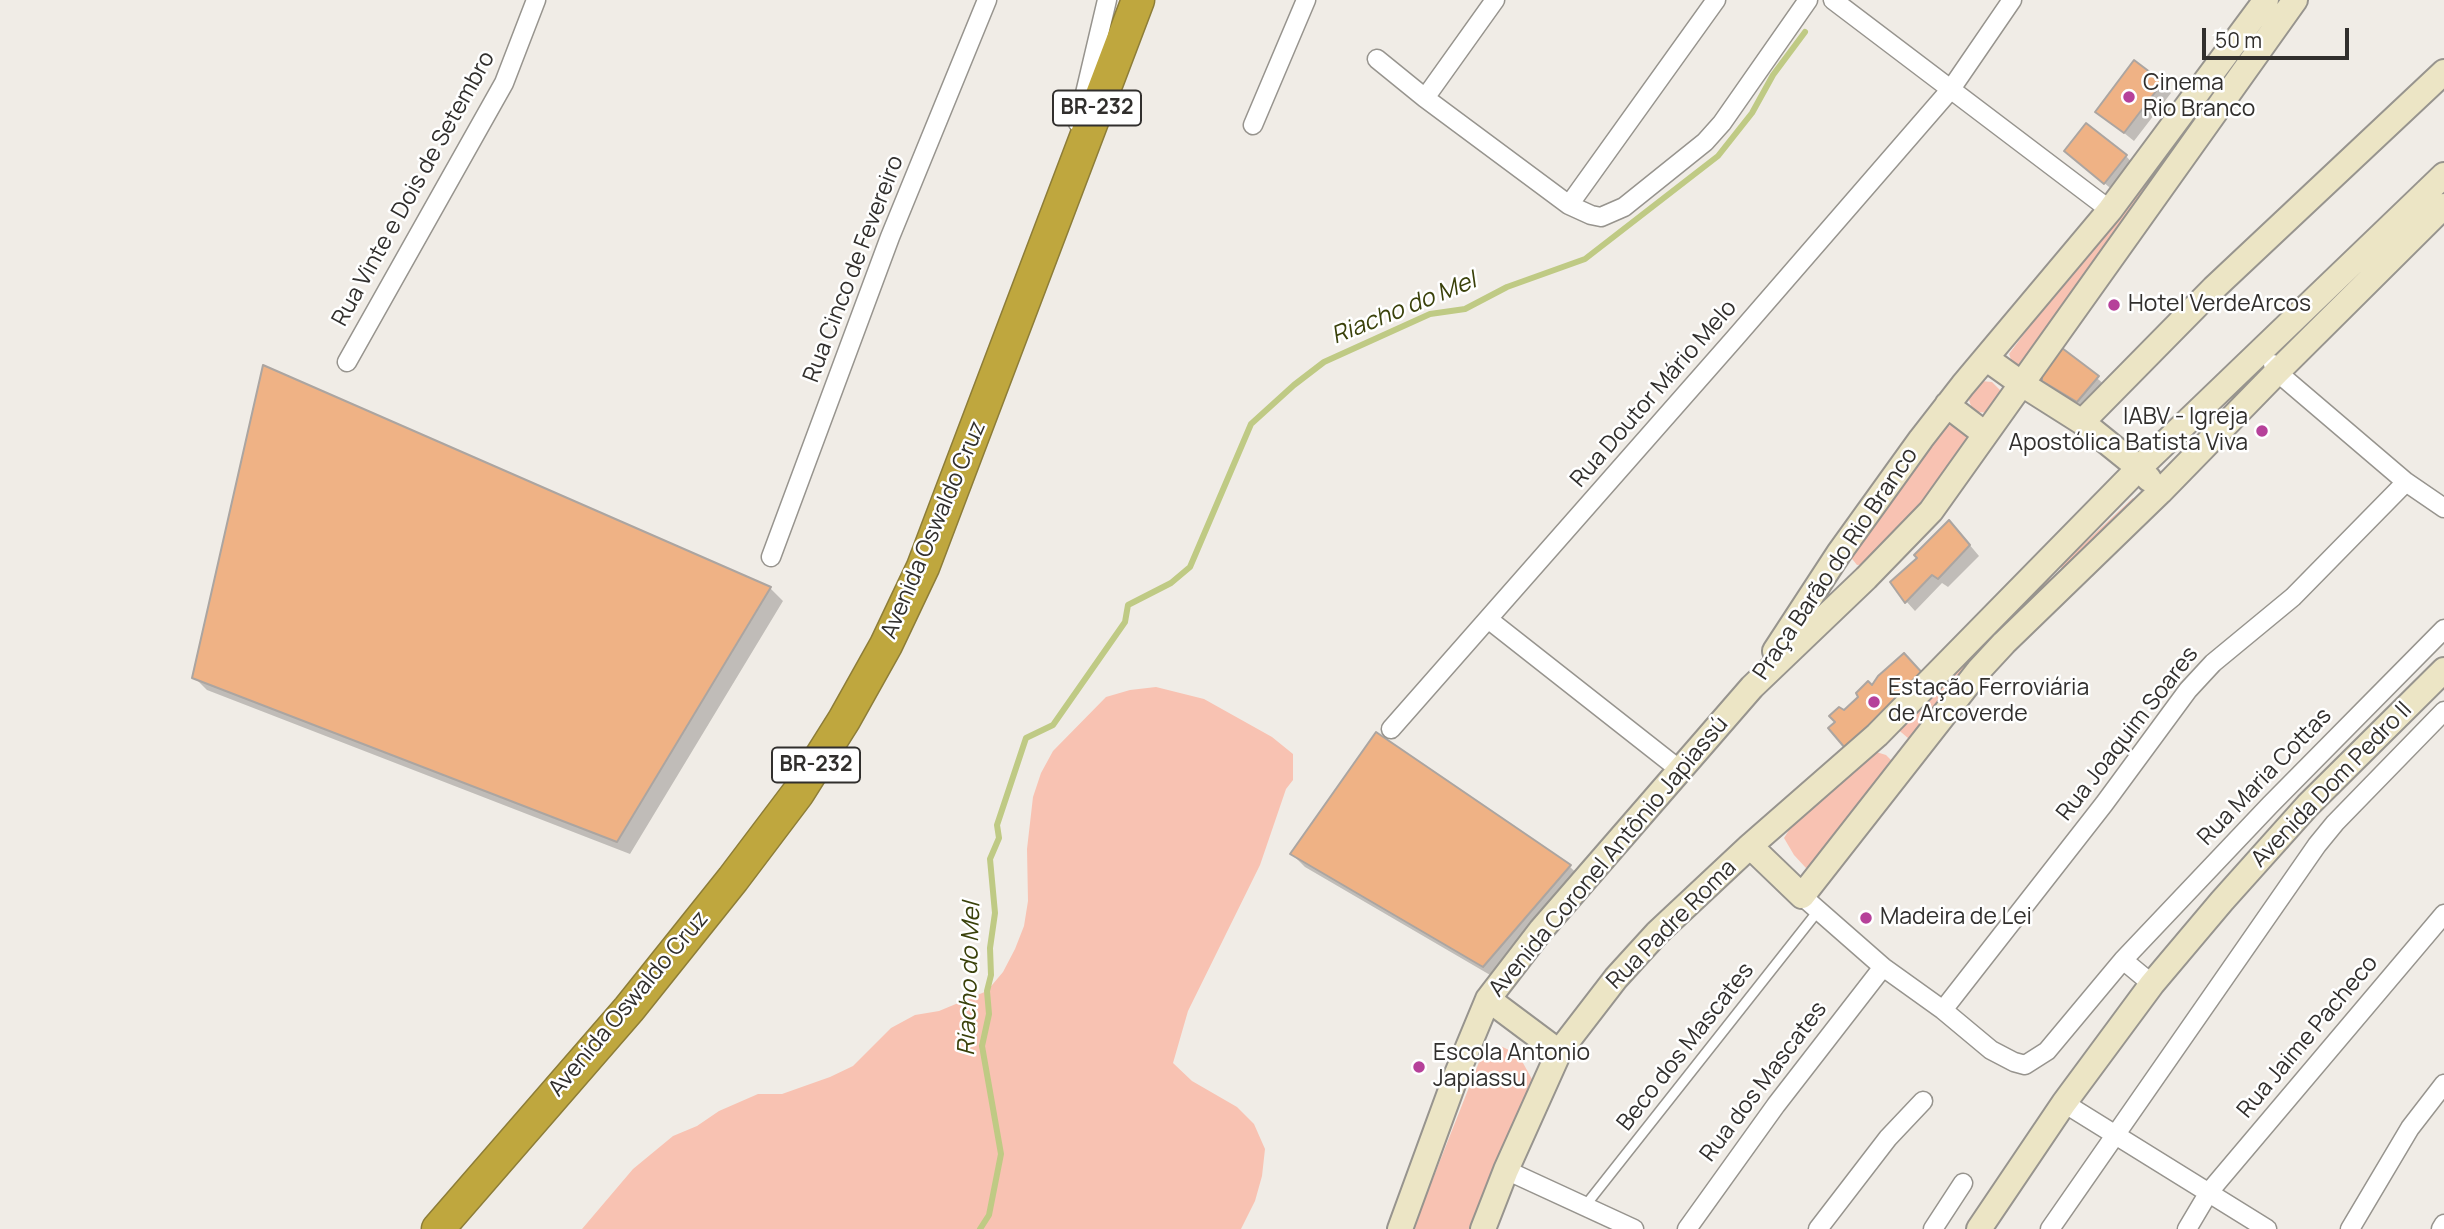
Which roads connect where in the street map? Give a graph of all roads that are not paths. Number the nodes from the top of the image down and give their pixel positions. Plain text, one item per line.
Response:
1 (536, 0) edge
2 (987, 0) edge
3 (1107, 0) edge
4 (1138, 0) edge
5 (1306, 0) edge
6 (1495, 0) edge
7 (1716, 0) edge
8 (1808, 0) edge
9 (1833, 0) edge
10 (2012, 0) edge
11 (2281, 2) edge
12 (1852, 6) edge
13 (1377, 59) dead end
14 (2444, 72) edge
15 (1951, 89) junction
16 (1425, 98) junction
17 (1254, 125) dead end
18 (2444, 175) edge
19 (1569, 205) junction
20 (2444, 206) edge
21 (2110, 210) junction
22 (1056, 216) junction
23 (2266, 348) junction
24 (1987, 359) junction
25 (347, 362) dead end
26 (2277, 372) junction
27 (2022, 384) junction
28 (1947, 405) junction
29 (2082, 422) junction
30 (1985, 434) junction
31 (2139, 468) junction
32 (2406, 482) junction
33 (2161, 492) junction
34 (2444, 508) edge
35 (1839, 554) junction
36 (771, 556) dead end
37 (1866, 578) junction
38 (1489, 618) junction
39 (2444, 629) edge
40 (2444, 670) edge
41 (1752, 687) junction
42 (2444, 711) edge
43 (1391, 729) dead end
44 (1877, 735) junction
45 (1907, 762) junction
46 (1679, 769) junction
47 (1750, 846) junction
48 (1810, 904) junction
49 (2444, 914) edge
50 (2123, 960) junction
51 (1883, 967) junction
52 (2152, 984) junction
53 (1488, 999) junction
54 (1943, 1010) junction
55 (1559, 1052) junction
56 (2444, 1084) edge
57 (1923, 1101) dead end
58 (2064, 1103) junction
59 (2115, 1135) junction
60 (1506, 1170) junction
61 (1963, 1183) dead end
62 (2209, 1192) junction
63 (1585, 1206) junction
64 (2444, 1224) edge
65 (438, 1229) edge
66 (1400, 1229) edge
67 (1483, 1229) edge
68 (1634, 1229) edge
69 (1687, 1229) edge
70 (1818, 1229) edge
71 (1933, 1229) edge
72 (1979, 1229) edge
73 (2050, 1229) edge
74 (2187, 1229) edge
75 (2267, 1229) edge
76 (2350, 1229) edge
77 (2441, 1229) edge

1 - 25 street, Rua Vinte e Dois de Setembro
2 - 36 street, Rua Cinco de Fevereiro
3 - 22 street
4 - 22 highway, Avenida Oswaldo Cruz / BR-232
5 - 17 street
6 - 16 street
7 - 19 street
8 - 19 street
9 - 12 street
10 - 15 street, Rua Doutor Mário Melo
11 - 21 street
11 - 27 street, Praça Barão do Rio Branco
12 - 15 street
13 - 16 street
14 - 29 street
15 - 21 street
15 - 38 street, Rua Doutor Mário Melo
16 - 19 street
18 - 23 street, Rua Padre Roma
20 - 26 street
21 - 24 street
22 - 65 highway, Avenida Oswaldo Cruz / BR-232
23 - 26 street
23 - 31 street, Rua Padre Roma
24 - 27 street
24 - 28 street, Praça Barão do Rio Branco
26 - 32 street
26 - 33 street
27 - 29 street
27 - 30 street, Praça Barão do Rio Branco
28 - 30 street
28 - 35 street, Praça Barão do Rio Branco
29 - 31 street
30 - 37 street, Praça Barão do Rio Branco
31 - 33 street
31 - 44 street, Rua Padre Roma
32 - 34 street
32 - 54 street, Rua Joaquim Soares
33 - 45 street
35 - 37 street
35 - 41 street, Praça Barão do Rio Branco
37 - 41 street, Praça Barão do Rio Branco
38 - 43 street, Rua Doutor Mário Melo
38 - 46 street
39 - 50 street, Rua Maria Cottas
40 - 52 street, Avenida Dom Pedro II
41 - 46 street, Avenida Coronel Antônio Japiassú
42 - 59 street
44 - 45 street
44 - 47 street, Rua Padre Roma
45 - 48 street
46 - 53 street, Avenida Coronel Antônio Japiassú
47 - 48 street
47 - 55 street, Rua Padre Roma
48 - 51 street
48 - 63 lane, Beco dos Mascates
49 - 62 street, Rua Jaime Pacheco
50 - 52 street
50 - 54 street, Rua Maria Cottas
51 - 54 street
51 - 69 street, Rua dos Mascates
52 - 58 street, Avenida Dom Pedro II
53 - 55 street
53 - 66 street, Avenida Coronel Antônio Japiassú
55 - 60 street, Rua Padre Roma
56 - 76 street
57 - 70 street
58 - 59 street
58 - 72 street, Avenida Dom Pedro II
59 - 62 street
59 - 73 street
60 - 63 street
60 - 67 street, Rua Padre Roma
61 - 71 street
62 - 74 street, Rua Jaime Pacheco
62 - 75 street
63 - 68 street
64 - 77 street

